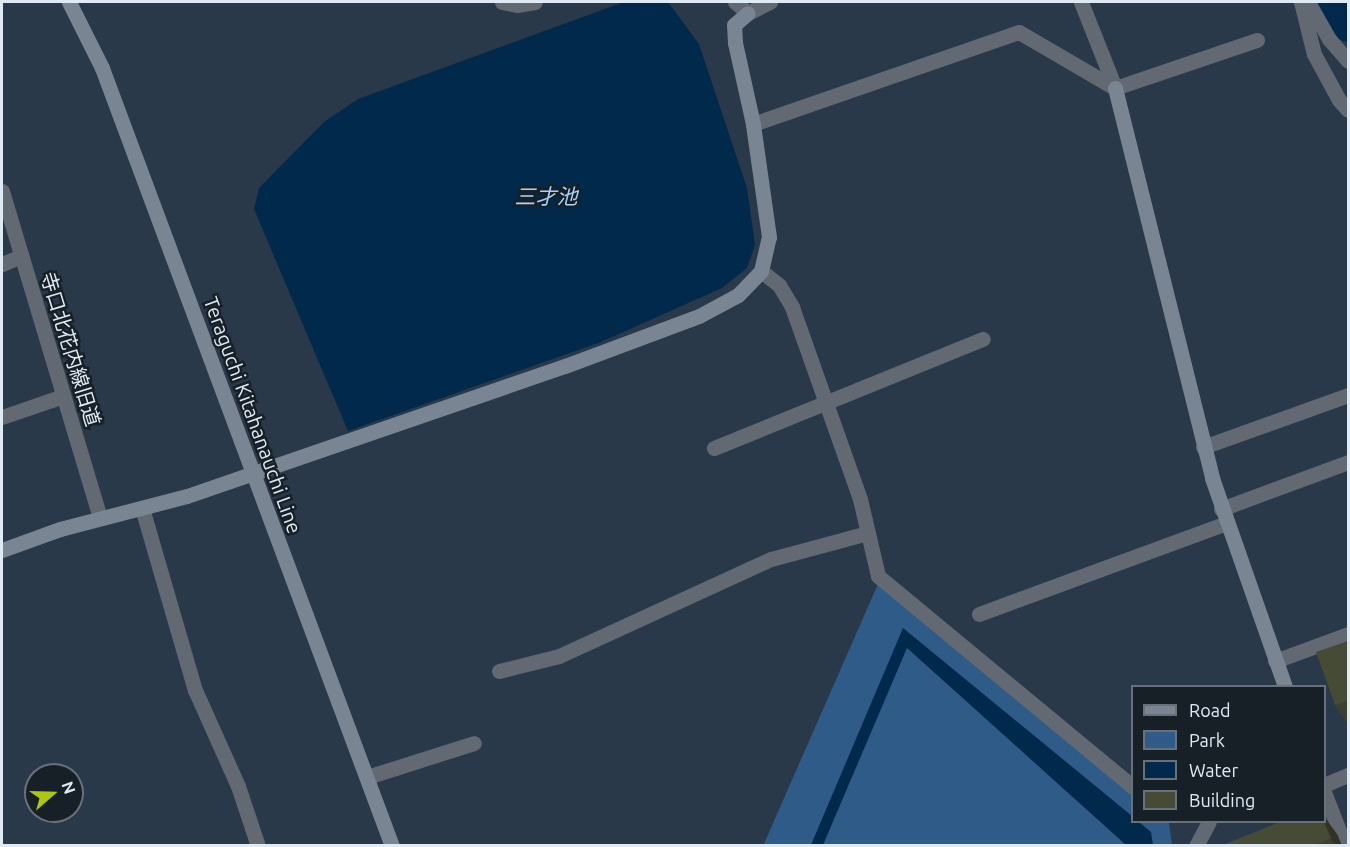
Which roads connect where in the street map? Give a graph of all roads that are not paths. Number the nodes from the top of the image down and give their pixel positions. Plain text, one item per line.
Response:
1 (69, 2) edge
2 (502, 2) edge
3 (535, 2) edge
4 (735, 2) edge
5 (770, 2) edge
6 (1081, 2) edge
7 (1301, 2) edge
8 (1308, 2) edge
9 (748, 13) junction
10 (1257, 40) dead end
11 (1348, 61) edge
12 (1115, 88) junction
13 (1348, 110) edge
14 (753, 124) junction
15 (2, 191) edge
16 (21, 256) junction
17 (2, 264) edge
18 (761, 271) junction
19 (983, 339) dead end
20 (1348, 395) edge
21 (63, 396) junction
22 (829, 405) junction
23 (2, 417) edge
24 (1203, 447) junction
25 (714, 448) dead end
26 (1348, 462) edge
27 (252, 474) junction
28 (142, 508) junction
29 (1223, 516) junction
30 (100, 518) junction
31 (868, 533) junction
32 (2, 550) edge
33 (979, 614) dead end
34 (1348, 634) edge
35 (1275, 661) junction
36 (499, 671) dead end
37 (1284, 685) edge
38 (474, 743) dead end
39 (1348, 776) edge
40 (367, 777) junction
41 (1326, 784) edge
42 (1131, 785) edge
43 (1326, 797) edge
44 (1208, 823) edge
45 (258, 846) edge
46 (392, 846) edge
47 (1196, 846) edge
48 (1345, 846) edge

1 - 27 street, Teraguchi Kitahanauchi Line
2 - 3 street
4 - 9 street
5 - 9 street
6 - 12 street
7 - 13 street
8 - 11 street
9 - 14 street
10 - 12 street
12 - 14 street
12 - 24 street
14 - 18 street
15 - 16 street, 寺口北花内線旧道
16 - 17 street
16 - 21 street, 寺口北花内線旧道
18 - 22 street
18 - 27 street
19 - 22 street
20 - 24 street
21 - 23 street
21 - 30 street, 寺口北花内線旧道
22 - 25 street
22 - 31 street
24 - 29 street
26 - 29 street
27 - 28 street
27 - 40 street, Teraguchi Kitahanauchi Line
28 - 30 street
28 - 45 street
29 - 33 street
29 - 35 street
30 - 32 street
31 - 36 street
31 - 42 street
34 - 35 street
35 - 37 street
38 - 40 street
39 - 41 street
40 - 46 street, Teraguchi Kitahanauchi Line
43 - 48 street
44 - 47 street

